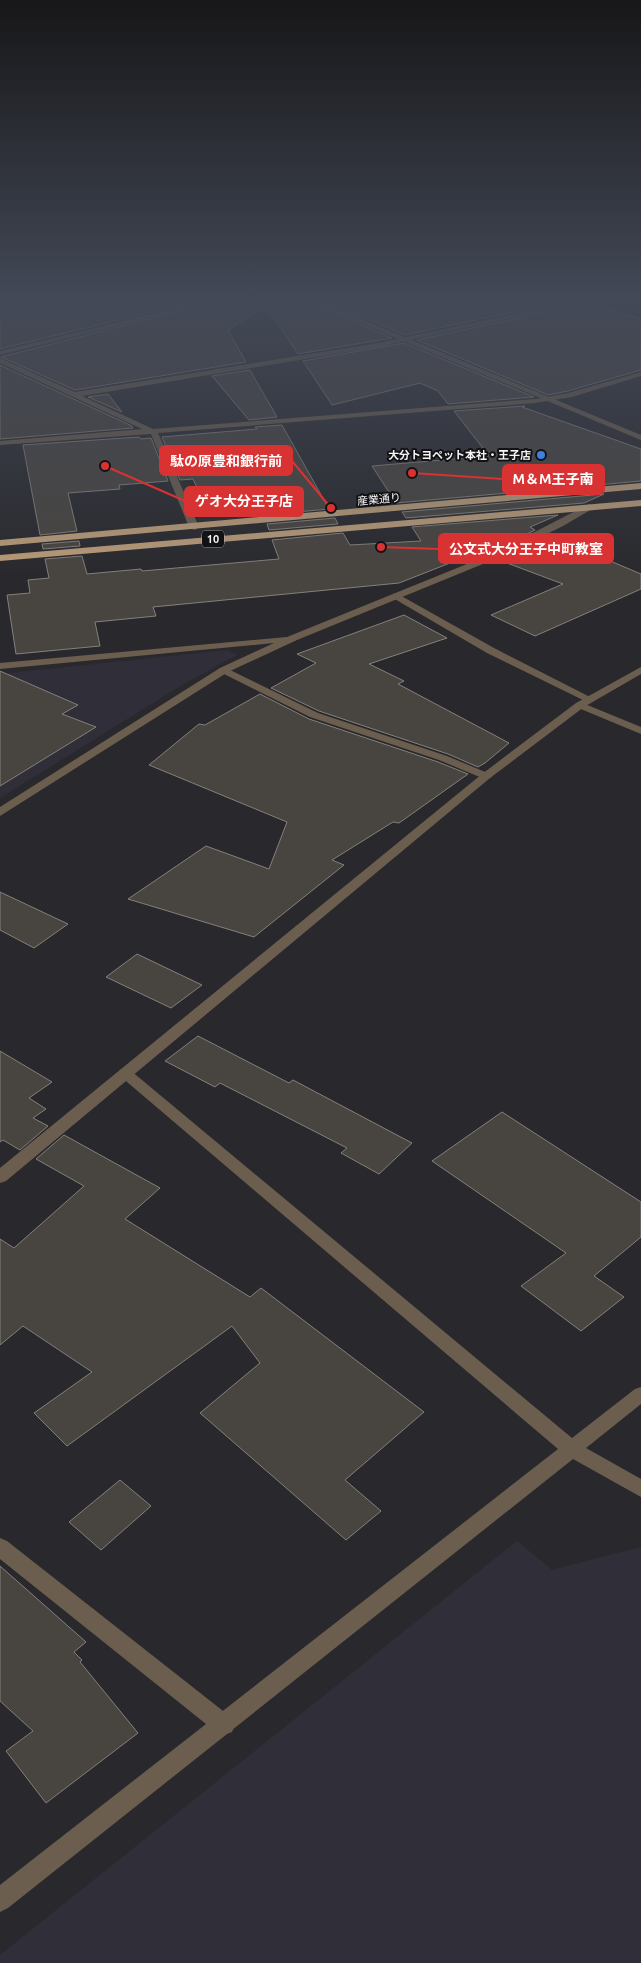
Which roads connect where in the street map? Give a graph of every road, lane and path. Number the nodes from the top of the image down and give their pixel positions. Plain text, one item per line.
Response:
1 (72, 394) edge
2 (536, 394) edge
3 (569, 394) edge
4 (549, 399) junction
5 (154, 432) junction
6 (641, 438) edge
7 (0, 443) edge
8 (641, 486) edge
9 (641, 503) edge
10 (589, 507) junction
11 (194, 527) junction
12 (0, 543) edge
13 (0, 558) edge
14 (396, 596) junction
15 (293, 638) junction
16 (0, 666) edge
17 (224, 670) junction
18 (641, 670) edge
19 (585, 702) junction
20 (641, 731) edge
21 (486, 776) junction
22 (0, 812) edge
23 (126, 1073) junction
24 (0, 1177) edge
25 (641, 1394) edge
26 (572, 1449) junction
27 (641, 1489) edge
28 (0, 1547) edge
29 (224, 1725) junction
30 (0, 1900) edge

1 - 5 street
2 - 4 street
3 - 4 street
4 - 5 street
4 - 6 street
5 - 7 street
5 - 11 street
8 - 11 highway, 産業通り / 10
9 - 10 highway, 10
10 - 13 highway, 10
10 - 14 street
11 - 12 highway, 産業通り / 10
14 - 15 street
14 - 19 street
15 - 16 street
15 - 17 street
17 - 21 street
17 - 22 street
18 - 19 street
19 - 20 street
19 - 21 street
21 - 23 street
23 - 24 street
23 - 26 street
25 - 26 street
26 - 27 street
26 - 29 street
28 - 29 street
29 - 30 street

